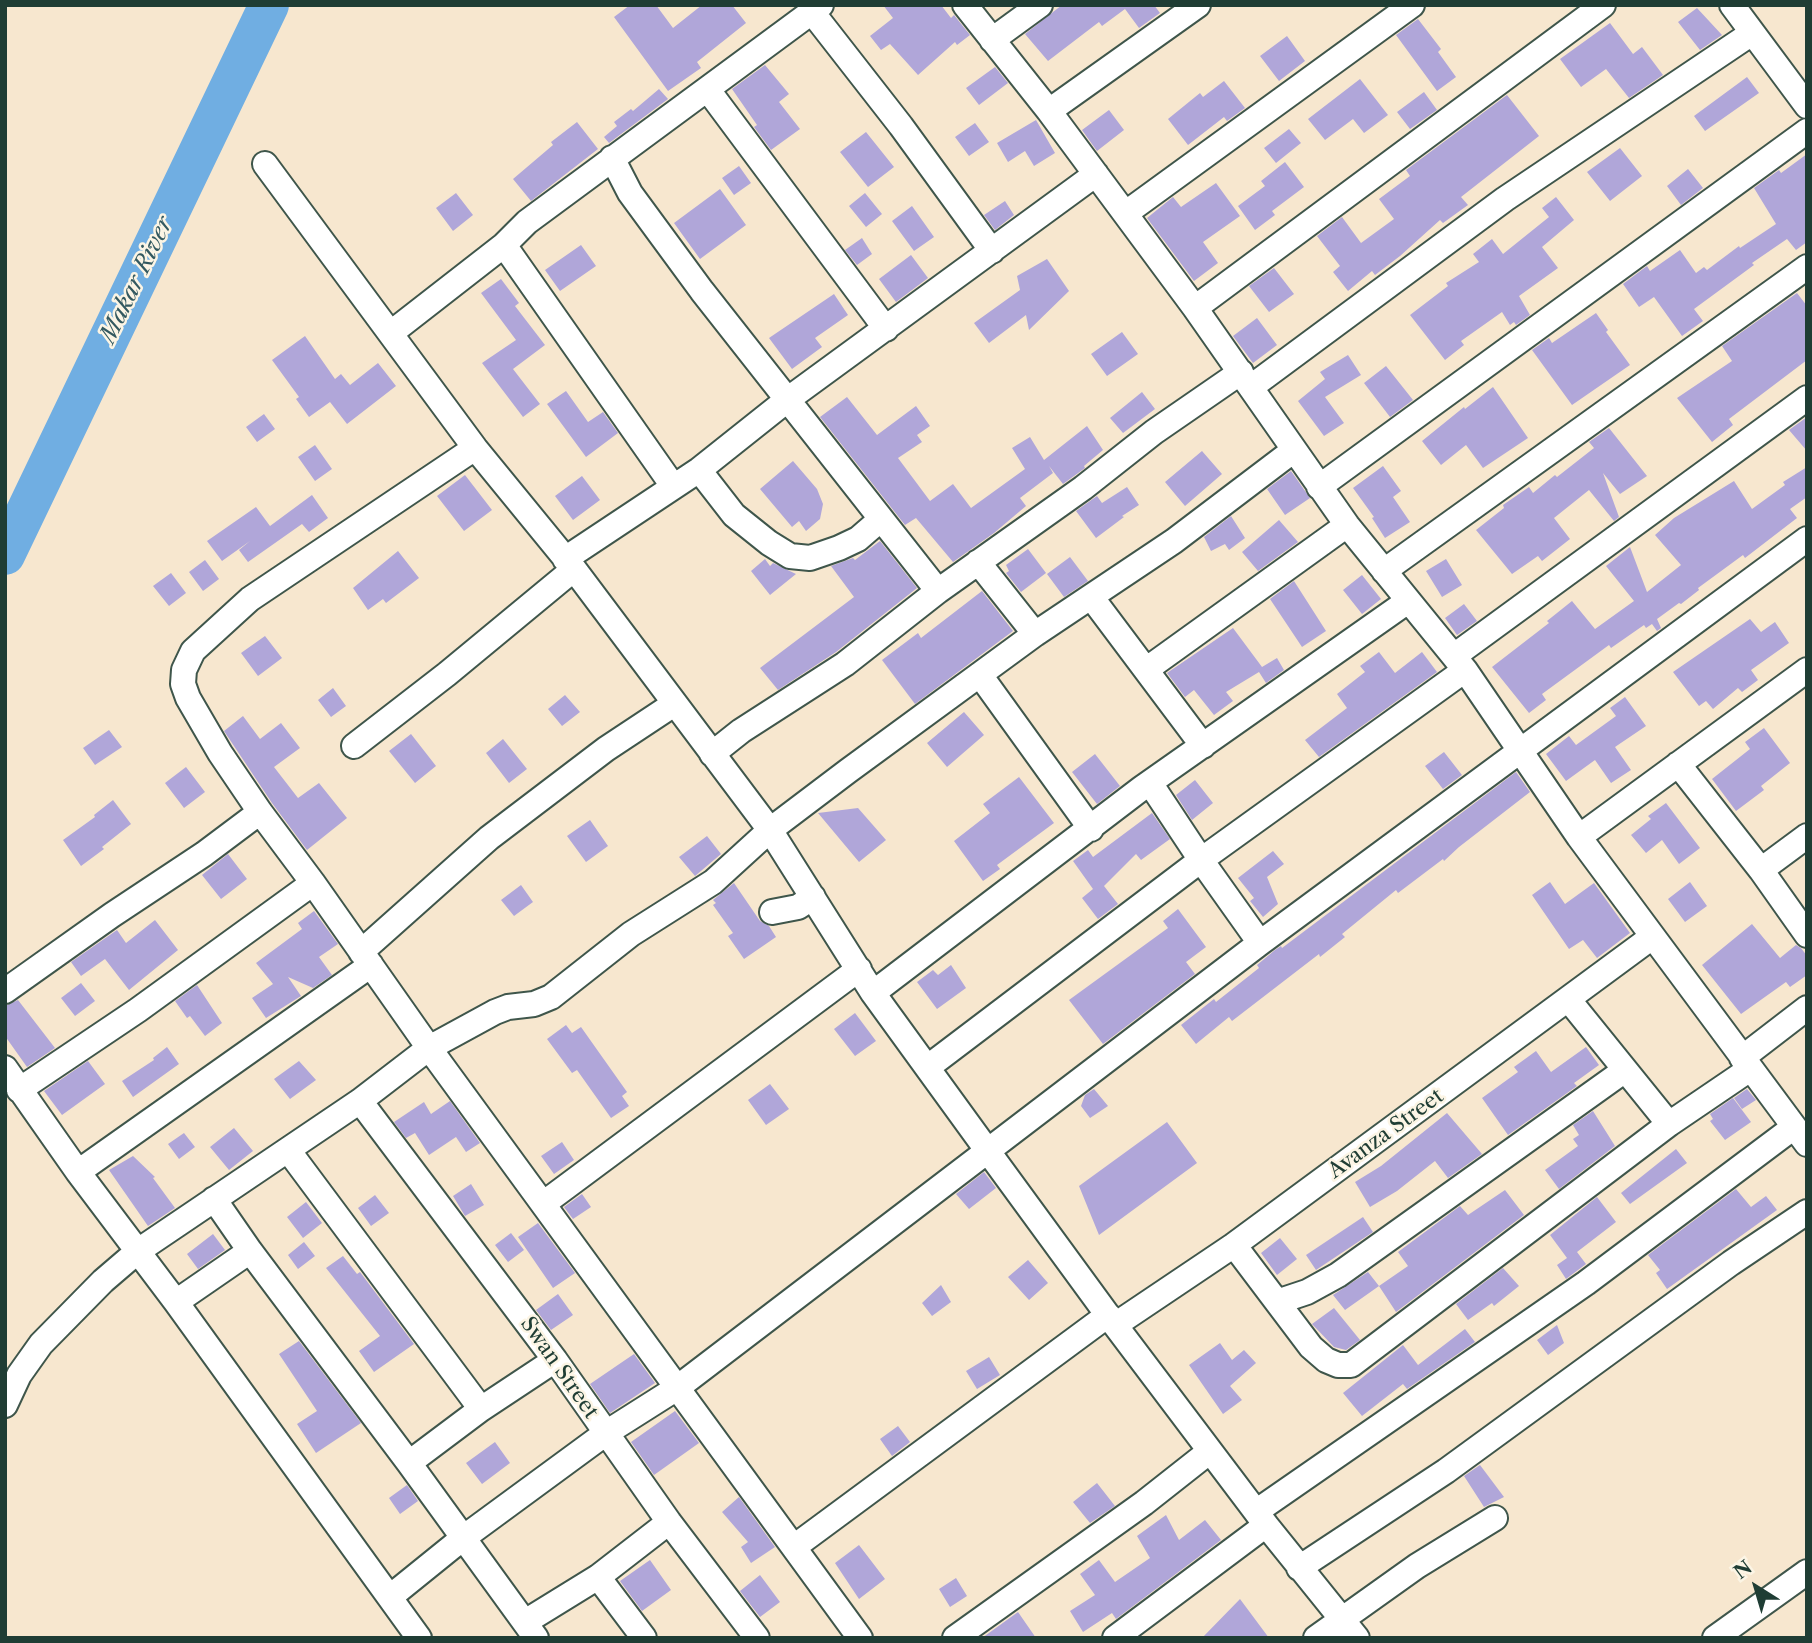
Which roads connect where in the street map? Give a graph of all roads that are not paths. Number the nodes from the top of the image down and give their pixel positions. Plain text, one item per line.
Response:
1 (965, 5) edge
2 (1040, 5) edge
3 (1198, 5) edge
4 (1412, 5) edge
5 (1603, 5) edge
6 (1732, 5) edge
7 (817, 8) edge
8 (1752, 33) junction
9 (992, 40) junction
10 (708, 90) junction
11 (1807, 106) edge
12 (1049, 111) junction
13 (1807, 131) edge
14 (612, 158) junction
15 (265, 164) dead end
16 (1096, 174) junction
17 (1126, 213) junction
18 (504, 245) junction
19 (992, 251) junction
20 (1807, 267) edge
21 (1195, 308) junction
22 (886, 329) junction
23 (391, 333) junction
24 (1246, 380) junction
25 (1807, 398) edge
26 (787, 400) junction
27 (475, 448) junction
28 (1294, 450) junction
29 (699, 470) junction
30 (673, 486) junction
31 (1319, 487) junction
32 (880, 520) junction
33 (1347, 525) junction
34 (1807, 539) edge
35 (978, 562) junction
36 (569, 564) junction
37 (1384, 571) junction
38 (938, 591) junction
39 (1092, 598) junction
40 (1408, 601) junction
41 (1035, 635) junction
42 (1460, 663) junction
43 (1147, 669) junction
44 (1807, 670) edge
45 (980, 675) junction
46 (674, 704) junction
47 (355, 746) dead end
48 (1203, 746) junction
49 (1521, 751) junction
50 (712, 754) junction
51 (1678, 764) junction
52 (1150, 783) junction
53 (260, 812) junction
54 (1091, 829) junction
55 (770, 830) junction
56 (1807, 836) edge
57 (1579, 837) junction
58 (1201, 860) junction
59 (1761, 870) junction
60 (313, 883) junction
61 (813, 897) junction
62 (772, 912) dead end
63 (1807, 935) edge
64 (1652, 937) junction
65 (1261, 943) junction
66 (366, 958) junction
67 (859, 969) junction
68 (5, 991) edge
69 (873, 993) junction
70 (1568, 999) junction
71 (1807, 1007) edge
72 (429, 1048) junction
73 (1746, 1063) junction
74 (928, 1067) junction
75 (5, 1068) edge
76 (1625, 1070) junction
77 (19, 1090) junction
78 (360, 1101) junction
79 (1669, 1124) junction
80 (1800, 1136) edge
81 (288, 1150) junction
82 (987, 1150) junction
83 (78, 1172) junction
84 (214, 1199) junction
85 (542, 1204) junction
86 (1807, 1212) edge
87 (1234, 1245) junction
88 (138, 1251) junction
89 (250, 1251) junction
90 (176, 1302) junction
91 (1277, 1302) junction
92 (1111, 1320) junction
93 (555, 1360) junction
94 (677, 1388) junction
95 (5, 1405) edge
96 (481, 1409) junction
97 (606, 1433) junction
98 (1210, 1451) junction
99 (409, 1463) junction
100 (1261, 1518) junction
101 (1495, 1518) dead end
102 (670, 1522) junction
103 (463, 1538) junction
104 (794, 1547) junction
105 (1299, 1569) junction
106 (1807, 1572) edge
107 (598, 1577) junction
108 (390, 1597) junction
109 (1350, 1628) edge
110 (530, 1630) edge
111 (419, 1638) edge
112 (644, 1638) edge
113 (757, 1638) edge
114 (860, 1638) edge
115 (955, 1638) edge
116 (1115, 1638) edge
117 (1316, 1638) edge
118 (1715, 1638) edge

1 - 9 street
2 - 9 street
3 - 12 street
4 - 17 street
5 - 21 street
6 - 8 street
7 - 10 street
7 - 19 street
8 - 11 street
8 - 24 street
9 - 12 street
10 - 14 street
10 - 22 street
12 - 16 street
13 - 31 street
14 - 18 street
14 - 26 street
15 - 23 street
16 - 17 street
16 - 19 street
17 - 21 street
18 - 23 street
18 - 30 street
19 - 22 street
20 - 37 street
21 - 24 street
22 - 26 street
23 - 27 street
24 - 28 street
24 - 35 street
25 - 42 street
26 - 29 street
26 - 32 street
27 - 36 street
27 - 53 street
28 - 31 street
28 - 39 street
29 - 30 street
29 - 32 street
30 - 36 street
31 - 33 street
32 - 38 street
33 - 37 street
33 - 43 street
34 - 49 street
35 - 38 street
35 - 41 street
36 - 46 street
36 - 47 street
37 - 40 street
38 - 50 street
39 - 41 street
39 - 43 street
40 - 42 street
40 - 48 street
41 - 45 street
42 - 49 street
42 - 58 street
43 - 48 street
44 - 51 street
45 - 54 street
45 - 55 street
46 - 50 street
46 - 66 street
48 - 52 street
49 - 57 street
49 - 65 street
50 - 55 street
51 - 57 street
51 - 59 street
52 - 54 street
52 - 58 street
53 - 60 street
53 - 68 street
54 - 69 street
55 - 61 street
55 - 72 street
56 - 59 street
57 - 64 street
58 - 65 street
58 - 74 street
59 - 63 street
60 - 66 street
60 - 77 street
61 - 62 street
61 - 67 street
64 - 70 street, Avanza Street
64 - 73 street
65 - 82 street
66 - 72 street
66 - 83 street
67 - 69 street
67 - 85 street
69 - 74 street
70 - 76 street
70 - 87 street, Avanza Street
71 - 73 street
72 - 78 street
72 - 85 street
73 - 79 street
73 - 80 street
74 - 82 street
75 - 77 street
76 - 79 street
76 - 91 street
77 - 83 street
78 - 81 street
78 - 93 street, Swan Street
79 - 91 street
80 - 100 street
81 - 84 street
81 - 96 street
82 - 92 street
82 - 94 street
83 - 88 street
84 - 88 street
84 - 89 street
85 - 94 street
86 - 105 street
87 - 91 street
87 - 92 street, Avanza Street
88 - 90 street
88 - 95 street
89 - 90 street
89 - 99 street
90 - 108 street
92 - 98 street
92 - 104 street, Avanza Street
93 - 96 street
93 - 97 street, Swan Street
94 - 97 street
94 - 104 street
96 - 99 street
97 - 102 street, Swan Street
97 - 103 street
98 - 100 street
98 - 115 street
99 - 103 street
100 - 105 street
100 - 116 street
101 - 109 street
102 - 107 street
102 - 113 street, Swan Street
103 - 108 street
103 - 110 street
104 - 114 street
105 - 109 street
106 - 118 street
107 - 110 street
107 - 112 street
108 - 111 street
109 - 117 street

